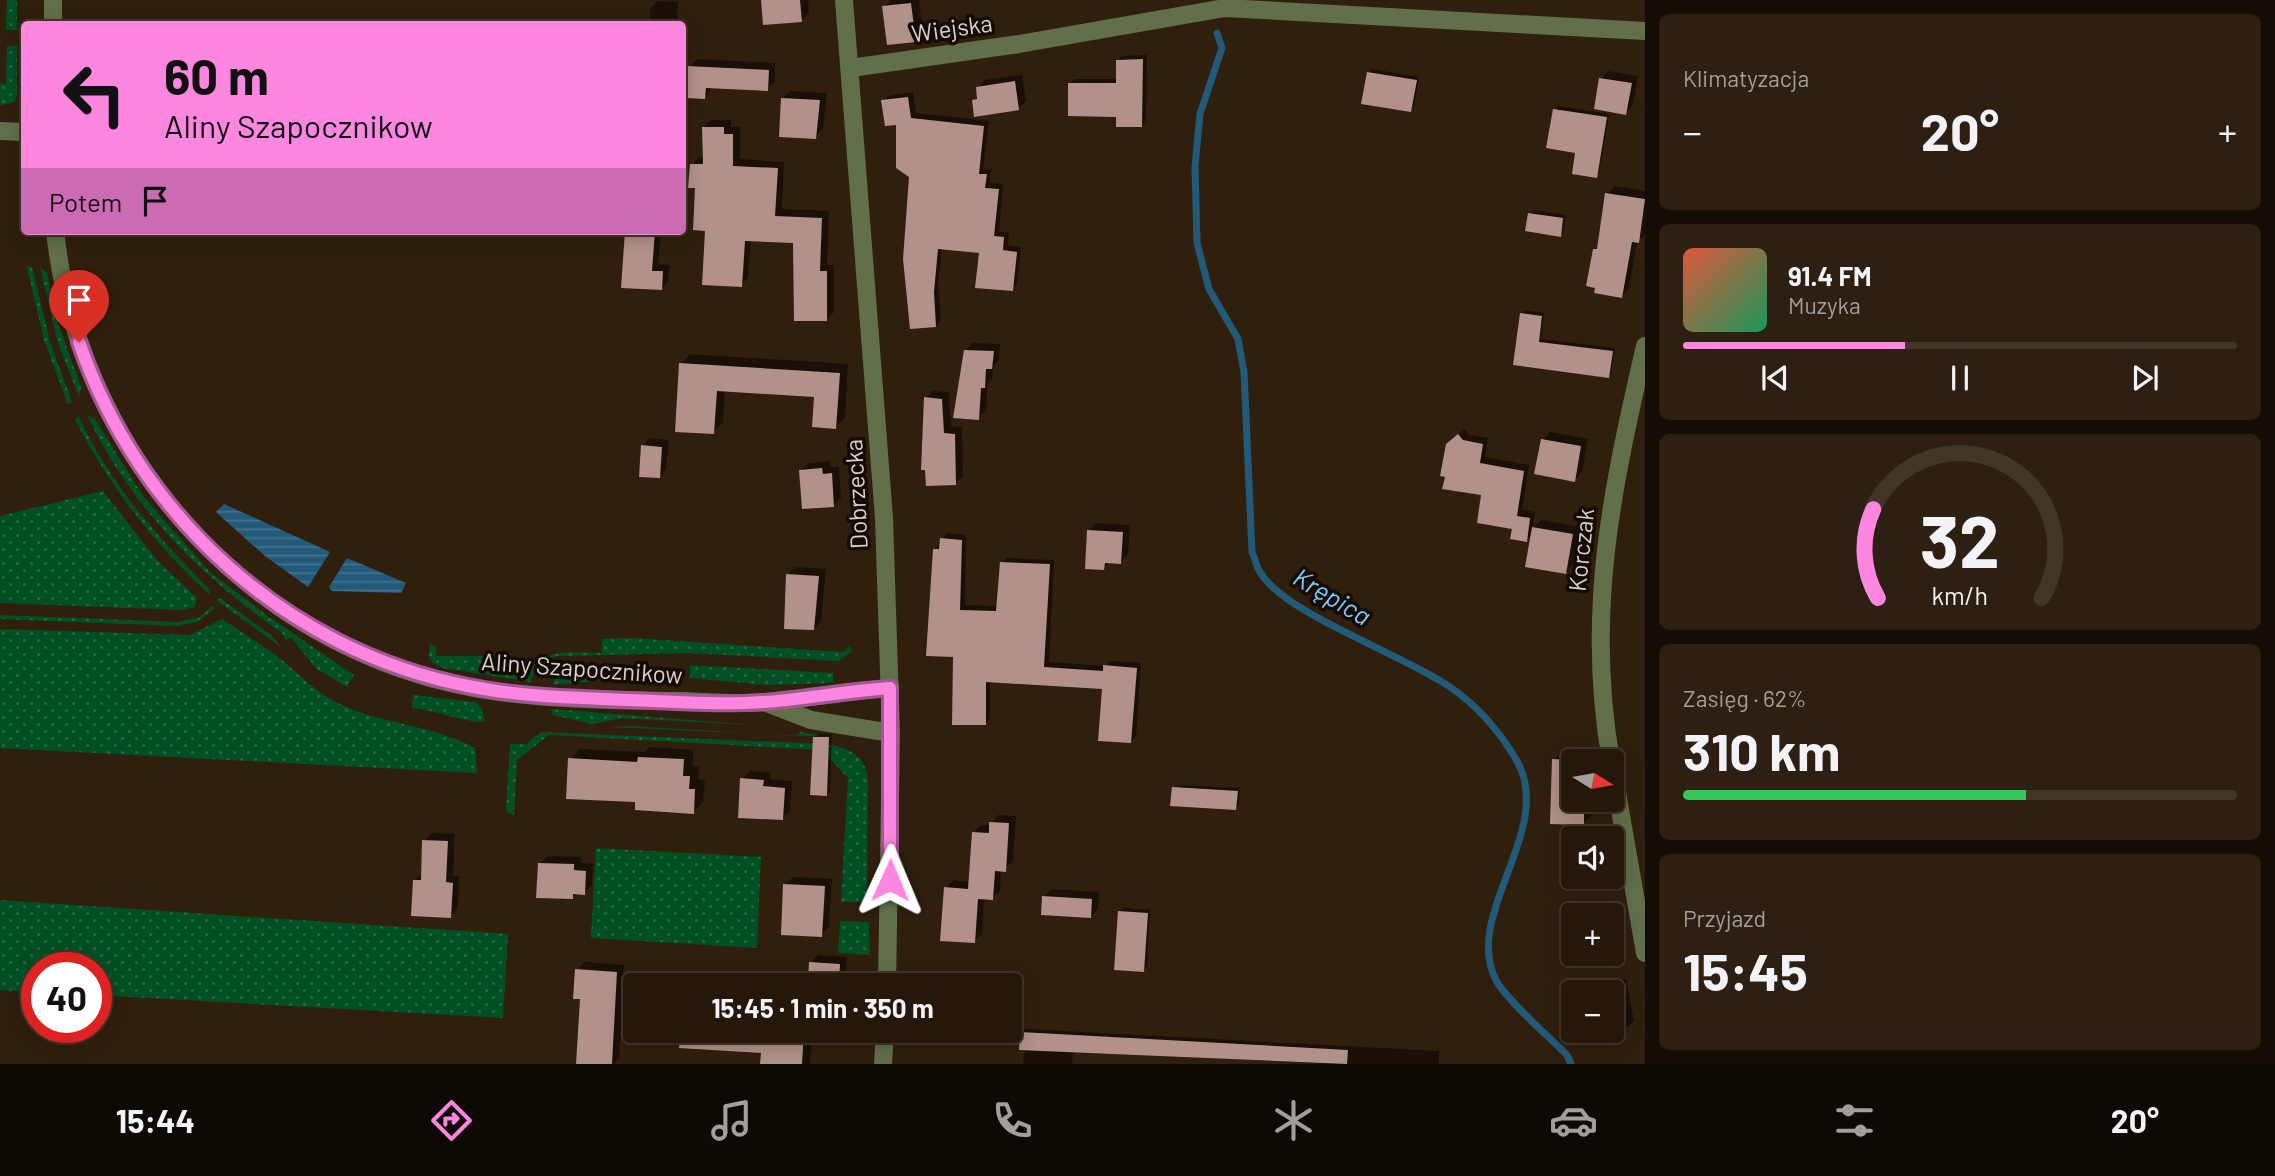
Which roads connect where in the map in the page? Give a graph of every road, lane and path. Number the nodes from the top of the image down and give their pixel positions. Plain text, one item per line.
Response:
1 (53, 0) edge
2 (844, 0) edge
3 (53, 21) edge
4 (1645, 32) edge
5 (851, 68) junction
6 (0, 131) edge
7 (21, 132) edge
8 (56, 235) edge
9 (1645, 346) edge
10 (890, 688) junction
11 (763, 702) junction
12 (891, 733) junction
13 (1610, 749) edge
14 (1620, 812) edge
15 (1645, 953) edge
16 (887, 973) edge
17 (884, 1043) edge
18 (883, 1064) edge

1 - 3 street
2 - 5 street, Dobrzecka
4 - 5 street, Wiejska
5 - 10 street, Dobrzecka
6 - 7 street
8 - 11 street, Aliny Szapocznikow
9 - 13 street, Korczak
10 - 11 street, Aliny Szapocznikow
10 - 12 street, Dobrzecka
11 - 12 street, Aliny Szapocznikow
12 - 16 street, Dobrzecka
14 - 15 street, Korczak
17 - 18 street

